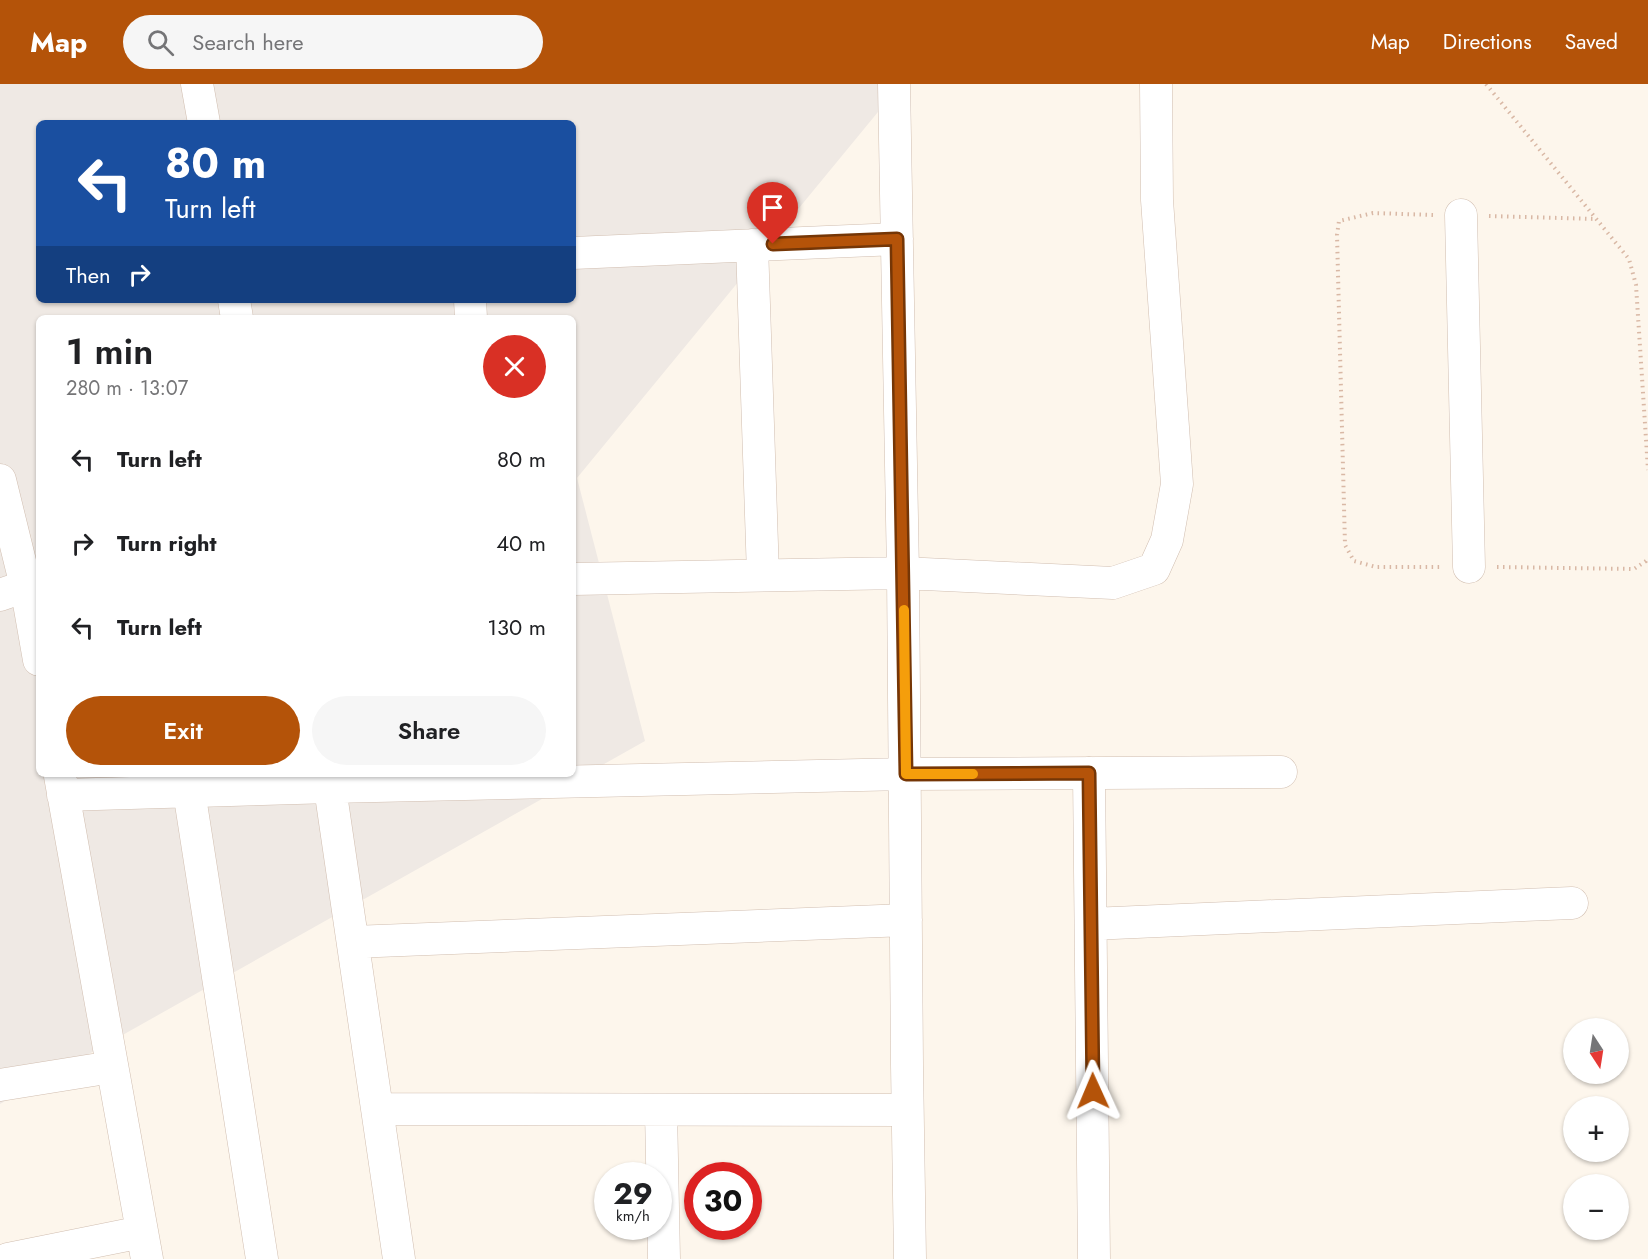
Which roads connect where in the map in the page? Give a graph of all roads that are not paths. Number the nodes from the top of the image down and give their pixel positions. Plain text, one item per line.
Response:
1 (197, 84) edge
2 (894, 84) edge
3 (1156, 84) edge
4 (203, 120) edge
5 (1461, 215) road end
6 (897, 239) junction
7 (752, 245) junction
8 (576, 253) edge
9 (0, 480) edge
10 (1469, 567) road end
11 (903, 573) junction
12 (763, 575) junction
13 (576, 579) edge
14 (13, 591) edge
15 (36, 652) edge
16 (1281, 772) dead end
17 (1089, 773) junction
18 (906, 774) junction
19 (329, 780) edge
20 (62, 784) edge
21 (189, 791) junction
22 (1572, 903) dead end
23 (906, 920) junction
24 (1091, 924) junction
25 (353, 942) junction
26 (112, 1066) junction
27 (0, 1085) edge
28 (377, 1109) junction
29 (661, 1110) junction
30 (907, 1110) junction
31 (144, 1245) edge
32 (8, 1259) edge
33 (262, 1259) edge
34 (399, 1259) edge
35 (664, 1259) edge
36 (910, 1259) edge
37 (1094, 1259) edge

1 - 4 street
2 - 6 street
3 - 11 street
5 - 10 street
6 - 7 street
6 - 11 street
7 - 8 street
7 - 12 street
9 - 14 street
11 - 12 street
11 - 18 street
12 - 13 street
14 - 15 street
16 - 17 street
17 - 18 street
17 - 24 street
18 - 19 street
18 - 23 street
19 - 21 street
19 - 25 street
20 - 21 street
20 - 26 street
21 - 33 street
22 - 24 street
23 - 25 street
23 - 30 street
24 - 37 street
25 - 28 street
26 - 27 street
26 - 31 street
28 - 29 street
28 - 34 street
29 - 30 street
29 - 35 street
30 - 36 street
31 - 32 street

